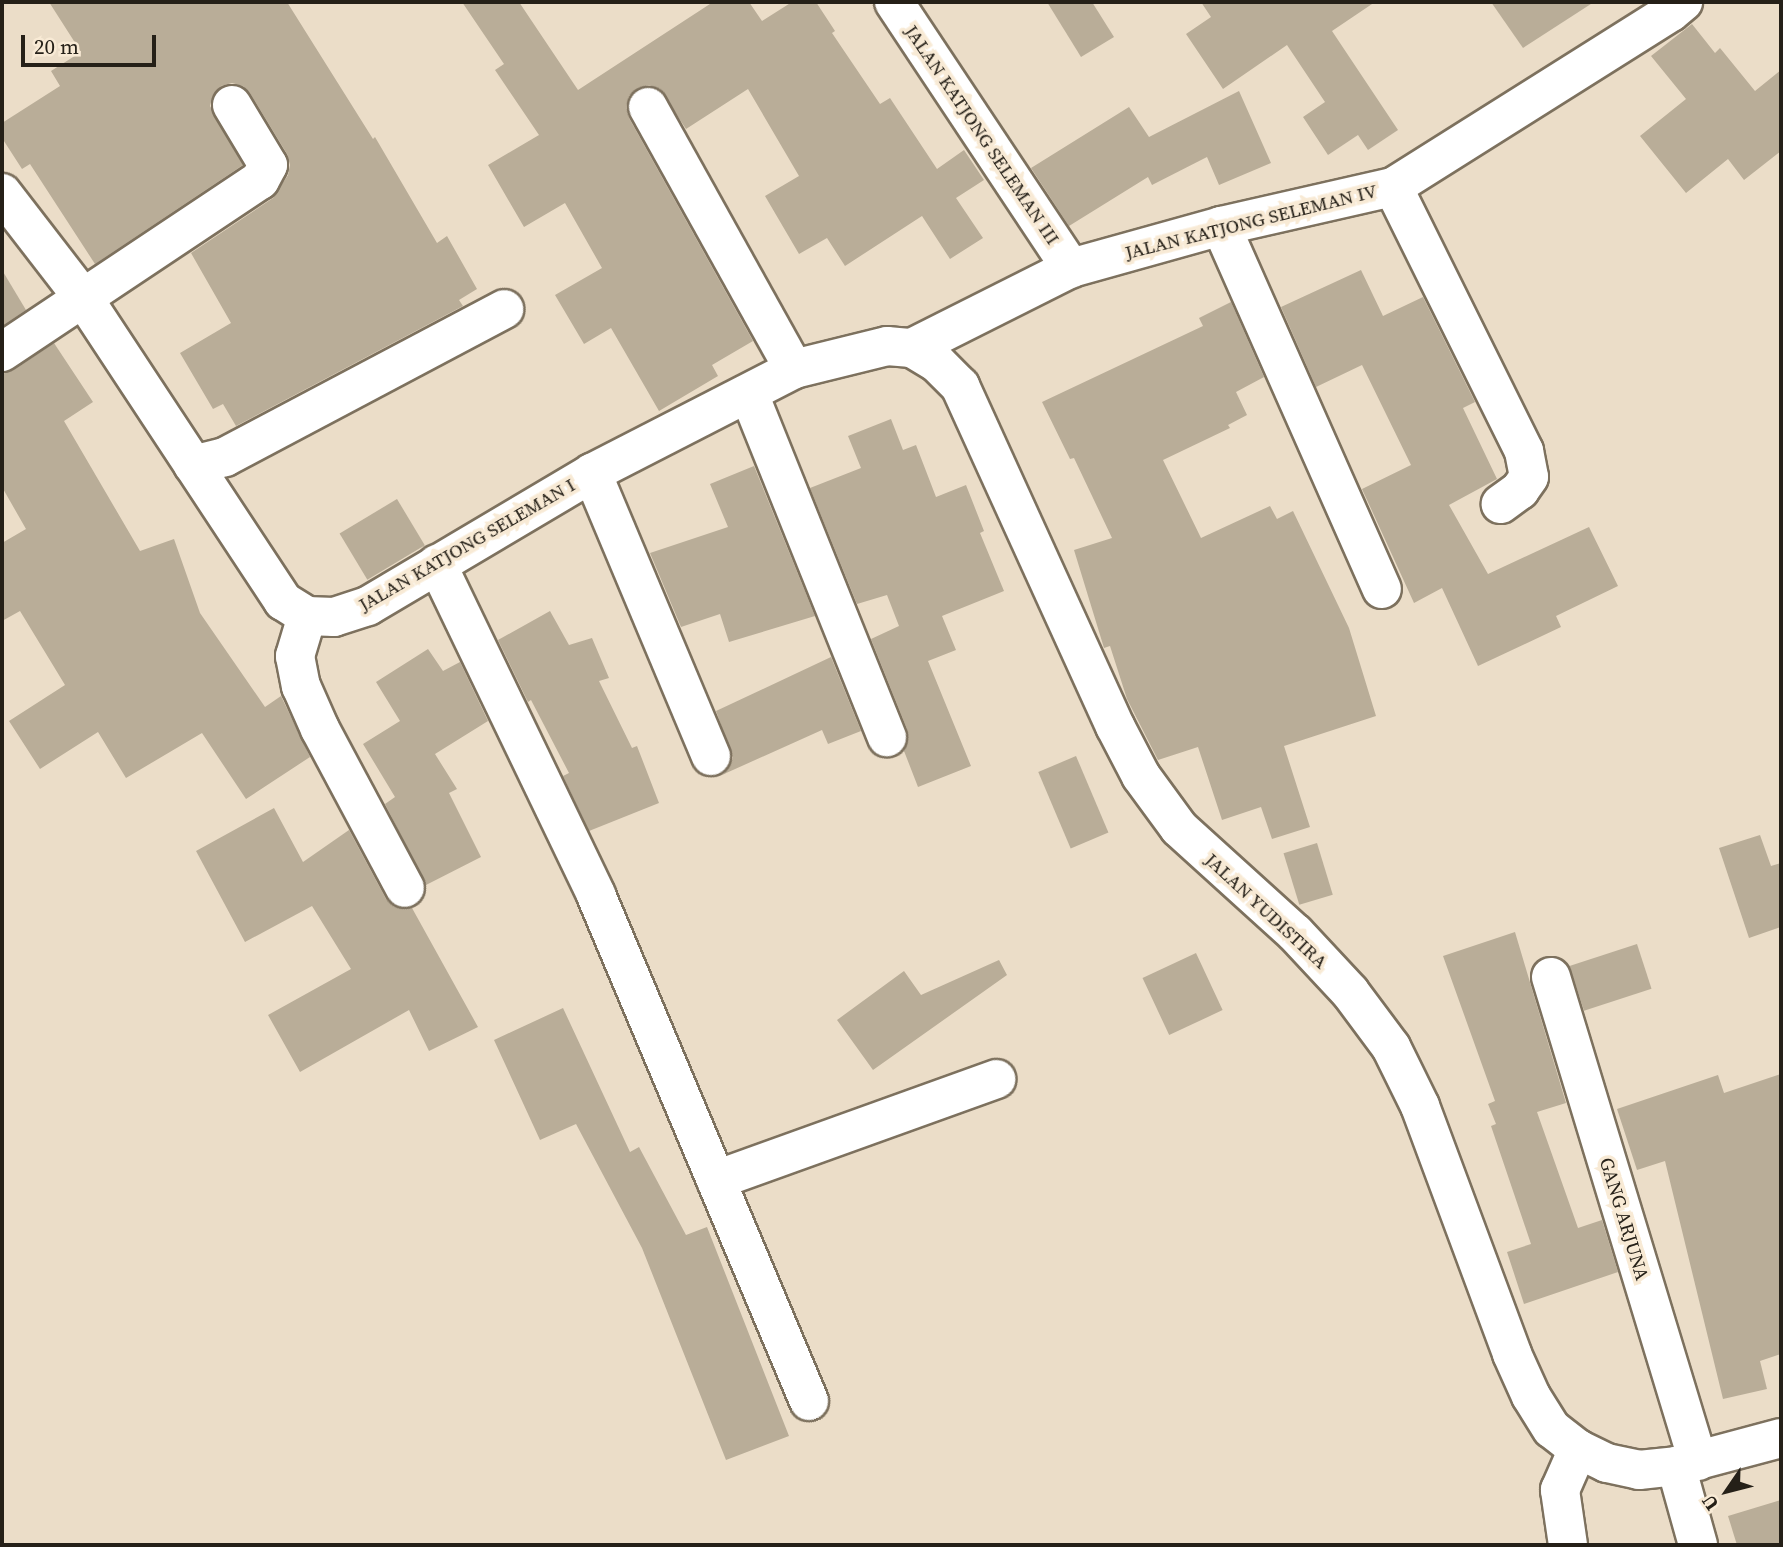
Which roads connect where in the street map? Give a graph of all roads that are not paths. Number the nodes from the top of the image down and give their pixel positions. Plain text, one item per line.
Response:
1 (894, 2) edge
2 (1672, 5) edge
3 (232, 105) dead end
4 (648, 107) dead end
5 (1393, 187) junction
6 (2, 193) edge
7 (1221, 226) junction
8 (1071, 268) junction
9 (84, 299) junction
10 (504, 309) dead end
11 (912, 348) junction
12 (2, 352) edge
13 (794, 369) junction
14 (749, 394) junction
15 (193, 465) junction
16 (592, 473) junction
17 (1500, 504) dead end
18 (437, 564) junction
19 (1382, 589) dead end
20 (307, 616) junction
21 (887, 737) dead end
22 (711, 756) dead end
23 (405, 888) dead end
24 (1551, 977) dead end
25 (996, 1079) dead end
26 (716, 1180) junction
27 (809, 1401) dead end
28 (1780, 1442) edge
29 (1578, 1450) junction
30 (1687, 1464) junction
31 (1568, 1545) edge
32 (1698, 1545) edge

1 - 8 street, JALAN KATJONG SELEMAN III
2 - 5 street, JALAN KATJONG SELEMAN IV
3 - 9 street
4 - 13 street
5 - 7 street, JALAN KATJONG SELEMAN IV
5 - 17 street
6 - 9 street
7 - 8 street, JALAN KATJONG SELEMAN IV
7 - 19 street
8 - 11 street, JALAN KATJONG SELEMAN IV
9 - 12 street
9 - 15 street
10 - 15 street
11 - 13 street, JALAN KATJONG SELEMAN I
11 - 29 street, JALAN YUDISTIRA
13 - 14 street, JALAN KATJONG SELEMAN I
14 - 16 street, JALAN KATJONG SELEMAN I
14 - 21 street
15 - 20 street
16 - 18 street, JALAN KATJONG SELEMAN I
16 - 22 street
18 - 20 street, JALAN KATJONG SELEMAN I
18 - 26 street
20 - 23 street
24 - 30 street, GANG ARJUNA
25 - 26 street
26 - 27 street
28 - 30 street, JALAN YUDISTIRA
29 - 30 street, JALAN YUDISTIRA
29 - 31 street
30 - 32 street, GANG ARJUNA

